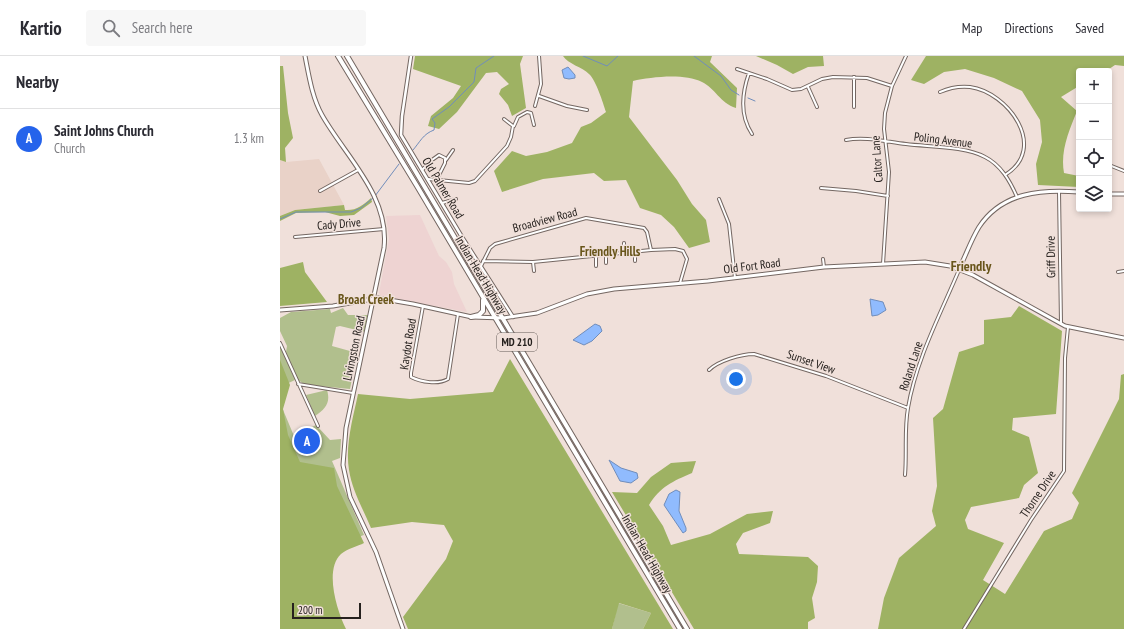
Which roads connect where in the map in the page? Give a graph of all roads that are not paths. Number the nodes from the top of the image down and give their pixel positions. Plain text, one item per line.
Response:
1 (305, 56) edge
2 (338, 56) edge
3 (347, 56) edge
4 (411, 56) edge
5 (539, 56) edge
6 (906, 56) edge
7 (737, 69) dead end
8 (749, 73) junction
9 (854, 77) junction
10 (808, 86) junction
11 (892, 86) junction
12 (940, 92) dead end
13 (539, 96) junction
14 (535, 106) dead end
15 (817, 107) dead end
16 (854, 107) dead end
17 (587, 110) dead end
18 (504, 118) dead end
19 (534, 124) dead end
20 (513, 127) junction
21 (752, 134) dead end
22 (846, 140) dead end
23 (886, 142) junction
24 (453, 150) dead end
25 (446, 160) junction
26 (1112, 166) edge
27 (358, 170) junction
28 (422, 170) junction
29 (1124, 171) edge
30 (1005, 175) junction
31 (428, 179) junction
32 (436, 181) junction
33 (821, 188) dead end
34 (320, 191) dead end
35 (1059, 191) junction
36 (1076, 192) edge
37 (1112, 194) edge
38 (1124, 194) edge
39 (888, 196) junction
40 (1017, 197) junction
41 (456, 199) dead end
42 (719, 199) dead end
43 (442, 203) junction
44 (384, 229) junction
45 (295, 237) dead end
46 (624, 243) dead end
47 (651, 250) junction
48 (635, 252) junction
49 (624, 253) junction
50 (606, 256) junction
51 (596, 257) junction
52 (823, 259) dead end
53 (483, 261) junction
54 (635, 261) dead end
55 (533, 262) junction
56 (606, 263) dead end
57 (883, 265) junction
58 (481, 266) junction
59 (596, 266) dead end
60 (824, 267) junction
61 (959, 269) junction
62 (534, 271) dead end
63 (1124, 271) edge
64 (1118, 272) dead end
65 (735, 278) junction
66 (680, 282) junction
67 (479, 290) junction
68 (373, 299) junction
69 (423, 306) junction
70 (280, 310) edge
71 (458, 314) junction
72 (471, 317) junction
73 (514, 317) junction
74 (503, 318) junction
75 (495, 319) junction
76 (1061, 324) junction
77 (1068, 327) junction
78 (1124, 338) edge
79 (280, 343) edge
80 (709, 370) dead end
81 (298, 384) junction
82 (354, 393) junction
83 (908, 408) junction
84 (318, 426) dead end
85 (905, 475) dead end
86 (403, 629) edge
87 (680, 629) edge
88 (687, 629) edge
89 (964, 629) edge

1 - 27 main road, Livingston Road
2 - 67 highway, Indian Head Highway / MD 210
3 - 74 highway, Indian Head Highway / MD 210
4 - 28 street, Old Palmer Road
5 - 13 street
6 - 11 street, Caltor Lane
7 - 8 street
8 - 10 street
8 - 21 street
9 - 10 street
9 - 11 street
9 - 16 street
10 - 15 street
11 - 23 street, Caltor Lane
12 - 30 street
13 - 14 street
13 - 17 street
18 - 20 street
19 - 20 street
20 - 32 street
22 - 23 street, Poling Avenue
23 - 30 street, Poling Avenue
23 - 39 street, Caltor Lane
24 - 25 street
25 - 28 street
25 - 32 street
26 - 29 street
27 - 34 street
27 - 44 main road, Livingston Road
28 - 31 street, Old Palmer Road
30 - 40 street, Poling Avenue
31 - 32 street
31 - 43 street, Old Palmer Road
33 - 39 street
35 - 36 main road
35 - 40 main road
35 - 76 street, Griff Drive
37 - 38 main road
39 - 57 street, Caltor Lane
40 - 61 main road
41 - 43 street
42 - 65 street
43 - 58 street, Old Palmer Road
44 - 45 street, Cady Drive
44 - 68 main road, Livingston Road
46 - 49 street
47 - 48 street
47 - 53 street, Broadview Road
47 - 66 street
48 - 49 street
48 - 54 street
49 - 50 street
50 - 51 street
50 - 56 street
51 - 55 street
51 - 59 street
52 - 60 street
53 - 55 street
53 - 58 street, Broadview Road
55 - 62 street
57 - 60 main road, Old Fort Road
57 - 61 main road, Old Fort Road
58 - 73 street, Old Palmer Road
60 - 65 main road, Old Fort Road
61 - 76 main road, Old Fort Road
61 - 83 street, Roland Lane
63 - 64 street
65 - 66 main road, Old Fort Road
66 - 73 main road, Old Fort Road
67 - 72 highway
67 - 75 highway, Indian Head Highway / MD 210
68 - 69 main road, Old Fort Road
68 - 70 main road, Old Fort Road
68 - 82 main road, Livingston Road
69 - 71 main road, Old Fort Road
69 - 71 street, Kaydot Road
71 - 72 main road, Old Fort Road
72 - 75 main road, Old Fort Road
73 - 74 main road, Old Fort Road
74 - 75 main road, Old Fort Road
74 - 88 highway, Indian Head Highway / MD 210
75 - 87 highway, Indian Head Highway / MD 210
76 - 77 main road, Old Fort Road
77 - 78 main road, Old Fort Road
77 - 89 street, Thorne Drive
79 - 81 street
80 - 83 street, Sunset View
81 - 82 street
81 - 84 street
82 - 86 main road, Livingston Road
83 - 85 street, Roland Lane

